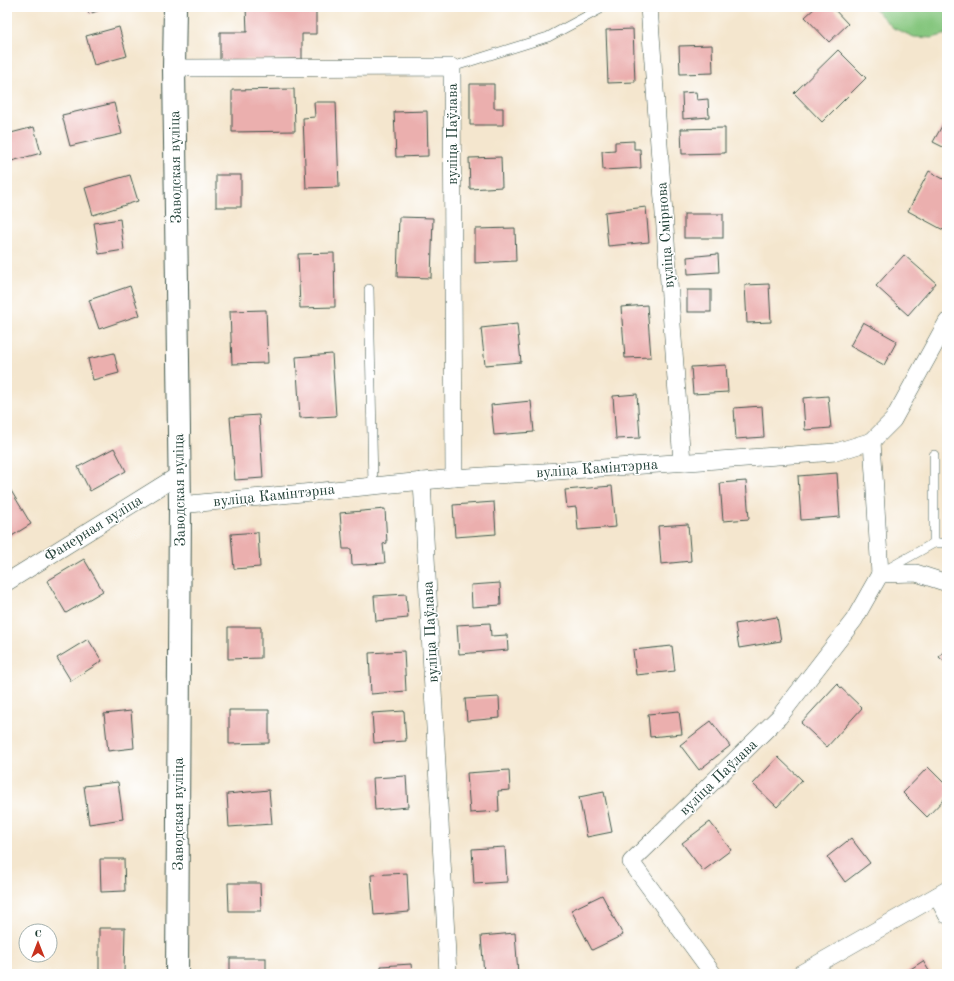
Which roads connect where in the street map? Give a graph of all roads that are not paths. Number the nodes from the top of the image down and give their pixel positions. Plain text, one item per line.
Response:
1 (175, 7) edge
2 (604, 7) edge
3 (645, 7) edge
4 (649, 7) edge
5 (452, 67) junction
6 (174, 68) junction
7 (369, 288) dead end
8 (947, 322) edge
9 (872, 441) junction
10 (934, 455) dead end
11 (682, 462) junction
12 (179, 475) junction
13 (454, 478) junction
14 (422, 481) junction
15 (373, 486) junction
16 (180, 504) junction
17 (934, 543) junction
18 (947, 543) edge
19 (880, 574) junction
20 (7, 582) edge
21 (947, 583) edge
22 (942, 893) edge
23 (947, 915) edge
24 (177, 974) edge
25 (448, 974) edge
26 (713, 974) edge
27 (800, 974) edge

1 - 6 main road, Заводская вуліца
2 - 5 lane
3 - 4 lane
4 - 11 street, вуліца Смірнова
5 - 6 street, вуліца Паўлава
5 - 13 street, вуліца Паўлава
6 - 12 main road, Заводская вуліца
7 - 15 lane
8 - 9 street, вуліца Камінтэрна
9 - 11 street, вуліца Камінтэрна
9 - 19 street
10 - 17 lane
11 - 13 street, вуліца Камінтэрна
12 - 16 main road, Заводская вуліца
12 - 20 street, Фанерная вуліца
13 - 14 street, вуліца Камінтэрна
14 - 15 street, вуліца Камінтэрна
14 - 25 street, вуліца Паўлава
15 - 16 street, вуліца Камінтэрна
16 - 24 main road, Заводская вуліца
17 - 18 lane
17 - 19 lane
19 - 21 street
19 - 26 street, вуліца Паўлава
22 - 23 street
22 - 27 street

